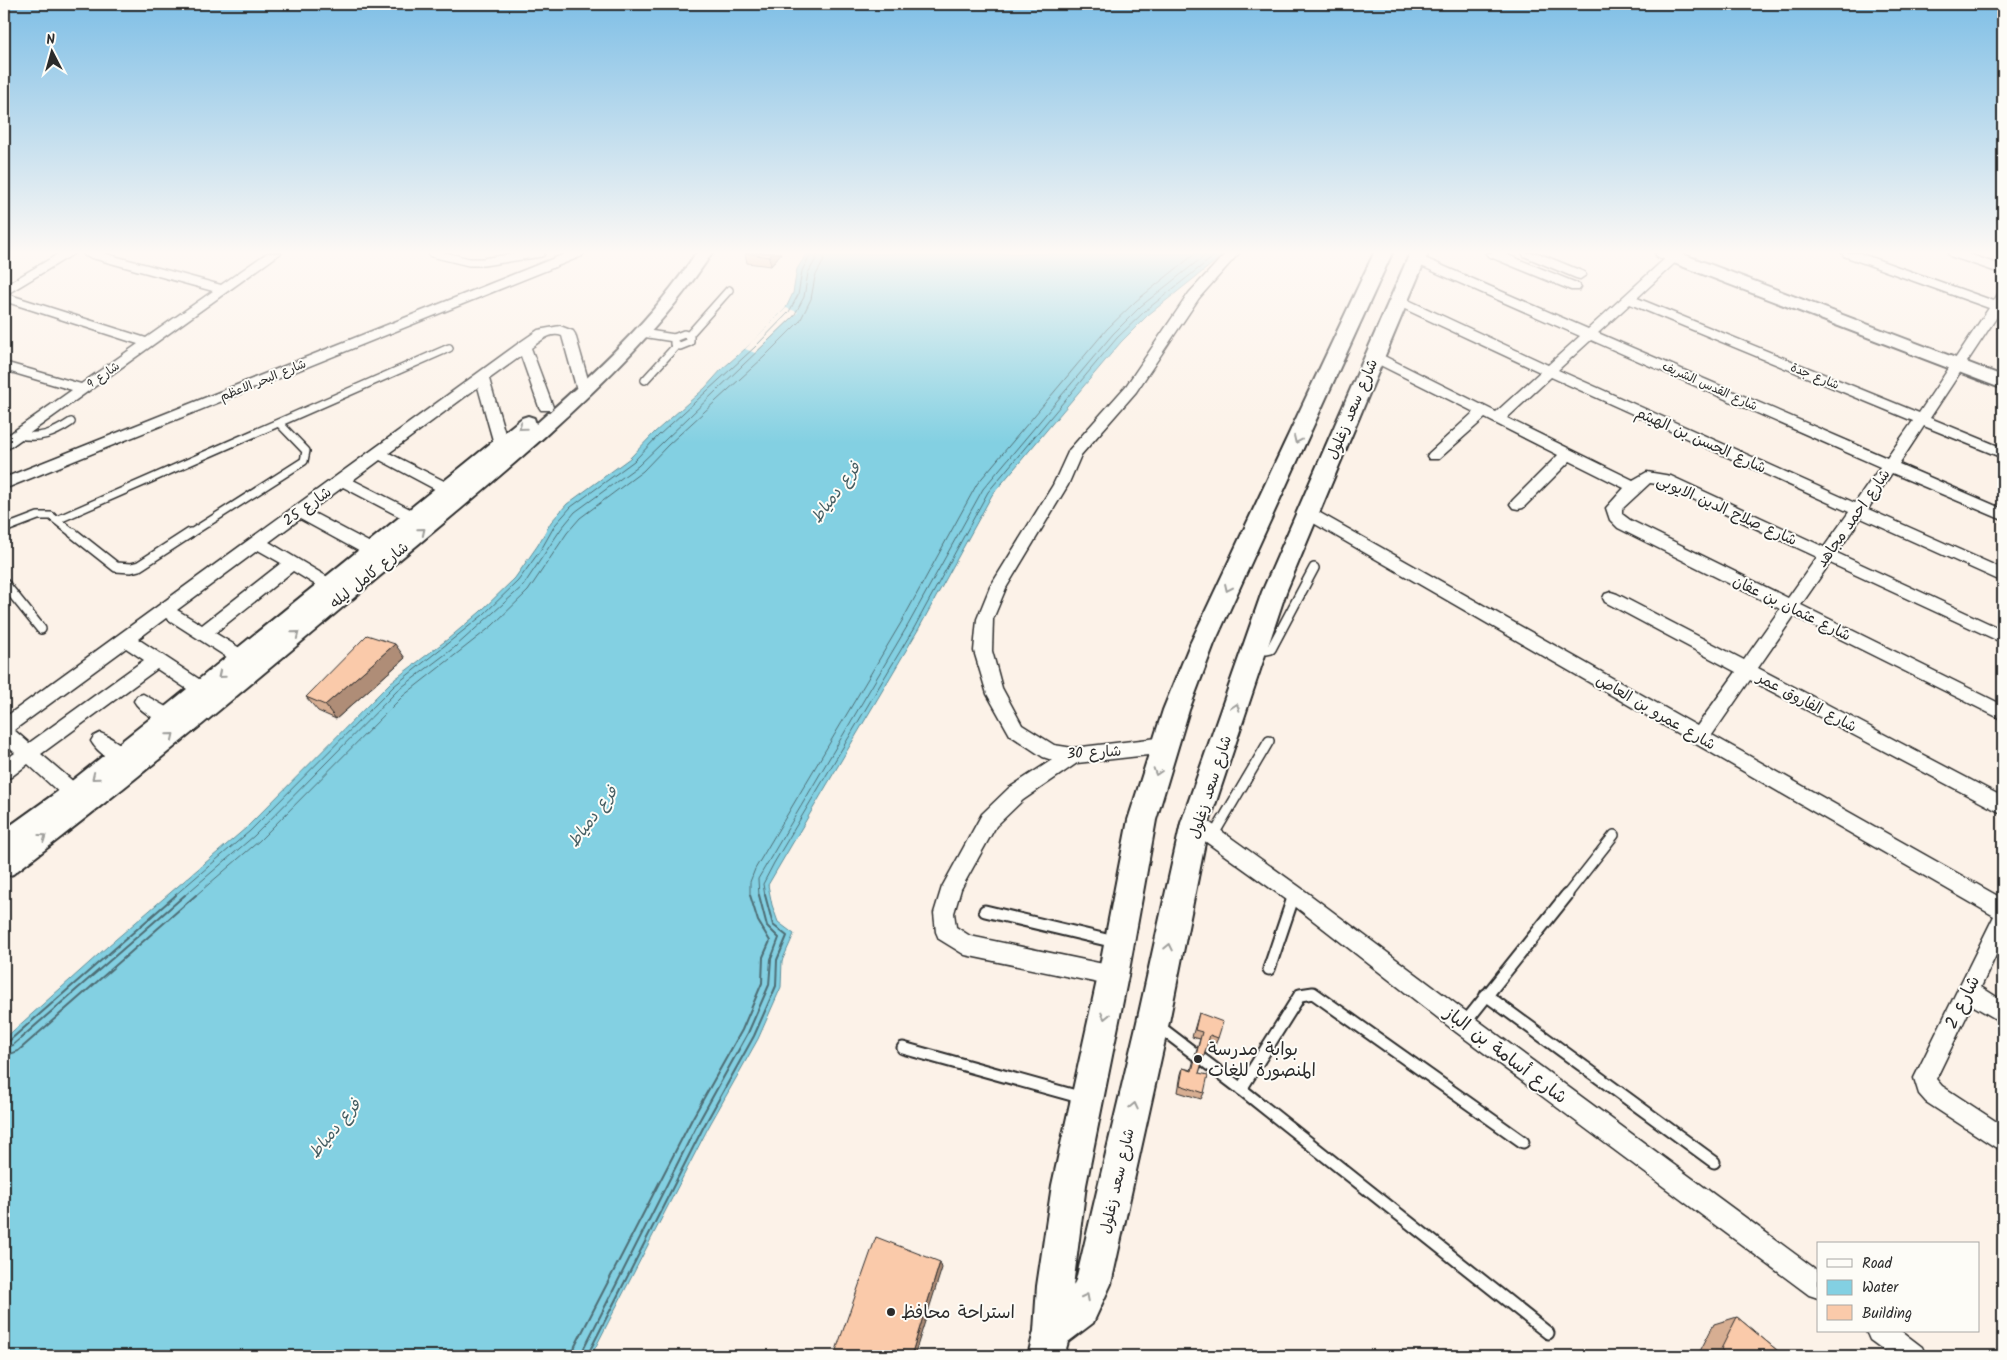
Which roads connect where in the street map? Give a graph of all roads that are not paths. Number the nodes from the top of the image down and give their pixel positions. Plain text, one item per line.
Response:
1 (65, 316) edge
2 (186, 316) edge
3 (420, 316) edge
4 (645, 316) edge
5 (651, 316) edge
6 (705, 316) edge
7 (1180, 316) edge
8 (1354, 316) edge
9 (1392, 316) edge
10 (1432, 316) edge
11 (1551, 316) edge
12 (1609, 316) edge
13 (1670, 316) edge
14 (1840, 316) edge
15 (1992, 316) edge
16 (634, 332) junction
17 (1590, 334) junction
18 (689, 335) junction
19 (674, 338) junction
20 (148, 343) junction
21 (677, 345) junction
22 (524, 346) junction
23 (449, 348) dead end
24 (1374, 357) junction
25 (1961, 362) junction
26 (4, 366) edge
27 (1549, 371) junction
28 (2003, 374) edge
29 (482, 377) junction
30 (645, 380) dead end
31 (582, 383) junction
32 (2003, 383) edge
33 (1323, 384) junction
34 (84, 389) junction
35 (546, 406) junction
36 (1352, 407) junction
37 (1484, 411) junction
38 (1310, 413) junction
39 (1498, 418) junction
40 (1921, 420) junction
41 (71, 422) dead end
42 (279, 423) junction
43 (18, 436) junction
44 (501, 444) junction
45 (4, 445) edge
46 (378, 453) junction
47 (2003, 453) edge
48 (1568, 454) junction
49 (1434, 456) dead end
50 (1889, 465) junction
51 (342, 480) junction
52 (4, 484) edge
53 (1634, 487) junction
54 (447, 489) junction
55 (1518, 504) dead end
56 (1858, 510) junction
57 (299, 512) junction
58 (1308, 513) junction
59 (2003, 515) edge
60 (414, 517) junction
61 (57, 520) junction
62 (4, 529) edge
63 (258, 542) junction
64 (372, 551) junction
65 (1827, 555) junction
66 (292, 563) junction
67 (1314, 568) dead end
68 (2003, 576) edge
69 (4, 582) edge
70 (330, 586) junction
71 (1611, 598) dead end
72 (1790, 607) junction
73 (165, 610) junction
74 (41, 629) dead end
75 (203, 633) junction
76 (2003, 637) edge
77 (126, 639) junction
78 (1257, 646) junction
79 (242, 658) junction
80 (157, 660) junction
81 (1747, 670) junction
82 (202, 690) junction
83 (143, 701) dead end
84 (2003, 713) edge
85 (169, 717) junction
86 (4, 730) edge
87 (1700, 737) junction
88 (100, 741) dead end
89 (1269, 741) dead end
90 (1166, 745) junction
91 (28, 754) junction
92 (121, 756) junction
93 (1073, 756) junction
94 (4, 771) edge
95 (80, 800) junction
96 (2003, 806) edge
97 (1204, 830) junction
98 (1614, 835) dead end
99 (4, 844) edge
100 (4, 866) edge
101 (1294, 894) junction
102 (2003, 910) edge
103 (985, 911) dead end
104 (2003, 919) edge
105 (1118, 942) junction
106 (1269, 969) dead end
107 (1113, 976) junction
108 (1968, 991) junction
109 (1486, 995) junction
110 (2003, 1013) edge
111 (1153, 1022) junction
112 (1464, 1024) junction
113 (903, 1048) dead end
114 (1241, 1089) junction
115 (1088, 1099) junction
116 (2003, 1139) edge
117 (1523, 1142) dead end
118 (1714, 1162) dead end
119 (1817, 1285) edge
120 (1880, 1332) edge
121 (1548, 1333) dead end
122 (1055, 1348) edge
123 (1913, 1356) edge

1 - 20 street
2 - 20 street, شارع 9
3 - 52 street, شارع البحر الاعظم
4 - 16 street, شارع كامل ليله
5 - 16 street, شارع كامل ليله
6 - 18 lane
7 - 93 street, شارع 30
8 - 33 main road, شارع سعد زغلول
9 - 24 main road, شارع سعد زغلول
10 - 27 street, شارع الحسن بن الهيثم
11 - 17 street, شارع القدس الشريف
12 - 17 street
13 - 40 street, شارع جدة
14 - 25 main road
15 - 25 street, شارع احمد مجاهد
16 - 19 lane
16 - 31 street, شارع كامل ليله
17 - 27 street
17 - 50 street, شارع القدس الشريف
18 - 19 lane
18 - 21 lane
19 - 21 lane
20 - 34 street, شارع 9
21 - 30 lane
22 - 29 street, شارع 25
22 - 31 street, شارع 25
22 - 35 street
23 - 42 lane
24 - 36 main road, شارع سعد زغلول
24 - 37 street, شارع صلاح الدين الايوبى
25 - 28 main road
25 - 32 main road
25 - 40 street, شارع احمد مجاهد
26 - 34 street
27 - 39 street
27 - 56 street, شارع الحسن بن الهيثم
29 - 44 street
29 - 46 street, شارع 25
31 - 35 street, شارع كامل ليله
95 -> 31 street, شارع كامل ليله
33 - 36 main road
33 - 38 main road, شارع سعد زغلول
34 - 43 street, شارع 9
35 -> 44 street, شارع كامل ليله
36 - 38 main road
36 - 58 main road, شارع سعد زغلول
37 - 39 street, شارع صلاح الدين الايوبى
37 - 49 street
38 -> 90 main road, شارع سعد زغلول
39 - 48 street, شارع صلاح الدين الايوبى
40 - 47 street, شارع جدة
40 - 50 street, شارع احمد مجاهد
41 - 43 lane
42 - 61 lane
42 - 61 lane
43 - 45 street, شارع 9
44 - 54 street, شارع كامل ليله
46 - 51 street, شارع 25
46 - 54 street
48 - 53 street, شارع صلاح الدين الايوبى
48 - 55 street
50 - 56 street, شارع احمد مجاهد
50 - 59 street, شارع القدس الشريف
51 - 57 street, شارع 25
51 - 60 street
53 - 65 street, شارع صلاح الدين الايوبى
53 - 72 street, شارع عثمان بن عفان
54 - 60 street, شارع كامل ليله
56 - 65 street, شارع احمد مجاهد
56 - 68 street, شارع الحسن بن الهيثم
57 - 63 street, شارع 25
57 - 64 street
58 - 78 main road, شارع سعد زغلول
58 - 87 street, شارع عمرو بن العاص
60 - 64 street, شارع كامل ليله
61 - 62 lane
63 - 66 street
63 - 73 street, شارع 25
64 - 70 street, شارع كامل ليله
65 - 72 street, شارع احمد مجاهد
65 - 76 street, شارع صلاح الدين الايوبى
66 - 70 street
66 - 75 street
67 - 78 lane
69 - 74 lane
70 - 79 street, شارع كامل ليله
71 - 81 street, شارع الفاروق عمر
72 - 81 street, شارع احمد مجاهد
72 - 84 street, شارع عثمان بن عفان
73 - 75 street
73 - 77 street, شارع 25
75 - 79 street
77 - 80 street
77 - 86 street, شارع 25
97 -> 78 main road, شارع سعد زغلول
79 -> 82 street, شارع كامل ليله
80 - 82 street
80 - 91 street
81 - 87 street, شارع احمد مجاهد
81 - 96 street, شارع الفاروق عمر
82 - 85 street, شارع كامل ليله
83 - 85 street
85 - 92 street, شارع كامل ليله
86 - 91 street
87 - 102 street, شارع عمرو بن العاص
88 - 92 street
89 - 97 lane
90 - 93 street, شارع 30
90 -> 105 main road, شارع سعد زغلول
91 - 94 street
91 - 95 street
92 -> 95 street, شارع كامل ليله
93 - 107 street
95 - 99 street, شارع كامل ليله
100 -> 95 street, شارع كامل ليله
97 - 101 street, شارع أسامة بن الباز
111 -> 97 main road, شارع سعد زغلول
98 - 109 lane
101 - 106 lane
101 - 112 street, شارع أسامة بن الباز
103 - 105 lane
104 - 108 street, شارع 2
105 - 107 main road, شارع سعد زغلول
107 -> 115 main road, شارع سعد زغلول
108 - 110 street
108 - 116 street, شارع 2
109 - 112 lane
109 - 118 lane
111 - 114 lane
122 -> 111 main road, شارع سعد زغلول
112 - 119 street, شارع أسامة بن الباز
113 - 115 lane
114 - 117 lane
114 - 121 lane
115 - 122 main road, شارع سعد زغلول
120 - 123 street

